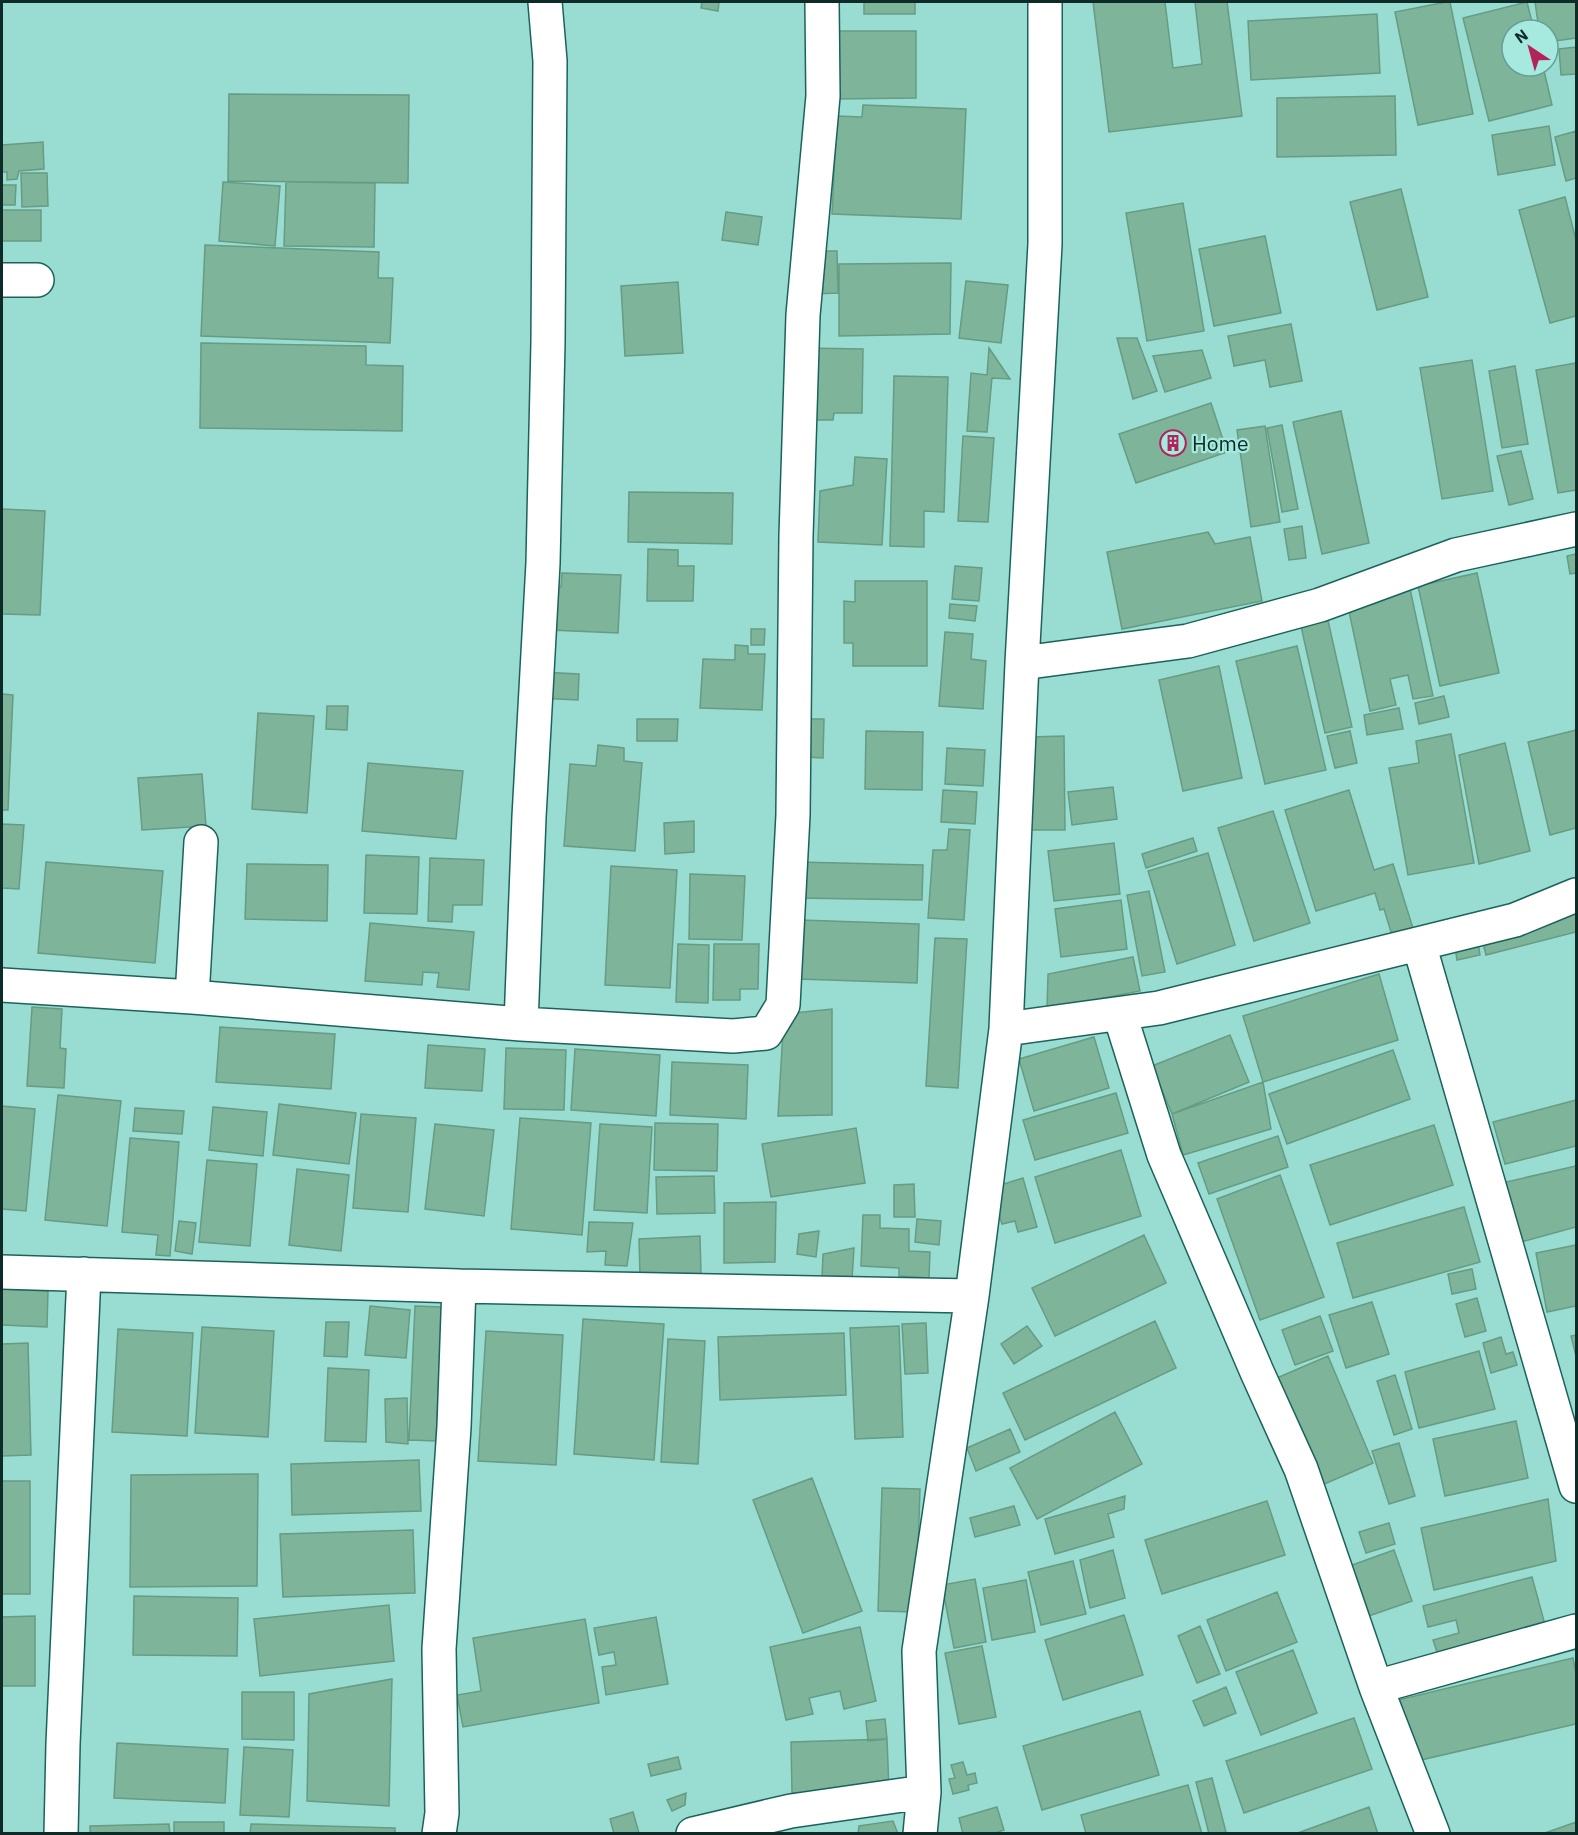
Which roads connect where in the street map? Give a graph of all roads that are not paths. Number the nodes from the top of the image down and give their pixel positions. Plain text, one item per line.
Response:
1 (545, 2) edge
2 (822, 2) edge
3 (1045, 2) edge
4 (2, 280) edge
5 (37, 280) dead end
6 (1576, 529) edge
7 (1022, 663) junction
8 (201, 842) dead end
9 (1576, 895) edge
10 (1419, 944) junction
11 (2, 986) edge
12 (192, 997) junction
13 (1120, 1015) junction
14 (521, 1024) junction
15 (1006, 1029) junction
16 (2, 1272) edge
17 (84, 1274) junction
18 (459, 1286) junction
19 (972, 1296) junction
20 (1576, 1486) edge
21 (1576, 1631) edge
22 (1376, 1687) junction
23 (924, 1792) junction
24 (61, 1833) edge
25 (439, 1833) edge
26 (693, 1833) edge
27 (920, 1833) edge
28 (1433, 1833) edge

1 - 14 street
2 - 14 street
3 - 7 street
4 - 5 street
6 - 7 street
7 - 15 street
8 - 12 street
9 - 10 street
10 - 13 street
10 - 20 street
11 - 12 street
12 - 14 street
13 - 15 street
13 - 22 street
15 - 19 street
16 - 17 street
17 - 18 street
17 - 24 street
18 - 19 street
18 - 25 street
19 - 23 street
21 - 22 street
22 - 28 street
23 - 26 street
23 - 27 street

